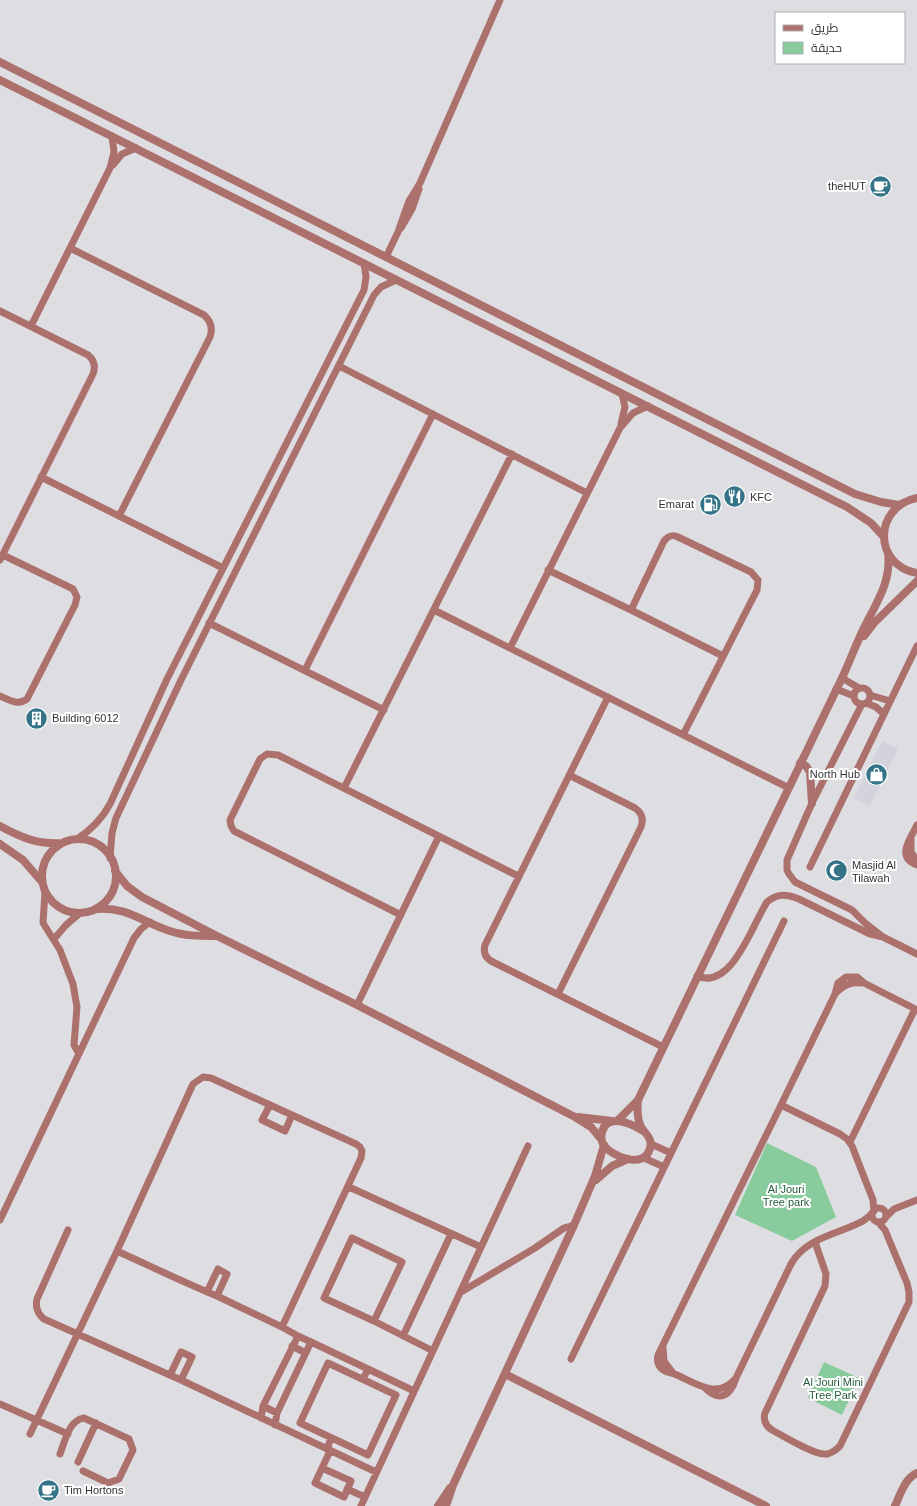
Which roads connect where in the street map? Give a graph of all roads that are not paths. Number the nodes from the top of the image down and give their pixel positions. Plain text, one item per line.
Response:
1 (500, 0) edge
2 (0, 62) edge
3 (0, 80) edge
4 (112, 136) junction
5 (136, 148) junction
6 (110, 168) junction
7 (70, 248) junction
8 (386, 257) junction
9 (364, 263) junction
10 (396, 280) junction
11 (0, 311) edge
12 (31, 326) junction
13 (339, 366) junction
14 (622, 394) junction
15 (648, 406) junction
16 (434, 414) junction
17 (620, 428) junction
18 (512, 454) junction
19 (41, 477) junction
20 (587, 493) junction
21 (917, 498) edge
22 (899, 505) junction
23 (119, 516) junction
24 (884, 537) junction
25 (888, 553) junction
26 (1, 557) edge
27 (223, 568) junction
28 (548, 570) junction
29 (917, 573) edge
30 (917, 581) edge
31 (434, 610) junction
32 (630, 610) junction
33 (209, 623) junction
34 (917, 646) edge
35 (510, 648) junction
36 (723, 656) junction
37 (846, 668) junction
38 (305, 670) junction
39 (842, 678) junction
40 (859, 688) junction
41 (836, 689) junction
42 (870, 695) junction
43 (0, 696) edge
44 (854, 696) junction
45 (608, 697) junction
46 (890, 701) junction
47 (864, 703) junction
48 (384, 710) junction
49 (884, 714) junction
50 (683, 735) junction
51 (800, 763) junction
52 (569, 775) junction
53 (344, 788) junction
54 (788, 788) junction
55 (812, 803) junction
56 (917, 825) edge
57 (0, 826) edge
58 (439, 836) junction
59 (911, 837) junction
60 (77, 839) junction
61 (62, 843) junction
62 (0, 844) edge
63 (110, 858) junction
64 (917, 861) edge
65 (917, 865) edge
66 (810, 867) dead end
67 (115, 871) junction
68 (518, 876) junction
69 (42, 882) junction
70 (805, 887) junction
71 (45, 892) junction
72 (798, 899) junction
73 (846, 907) junction
74 (95, 909) junction
75 (80, 913) junction
76 (401, 915) junction
77 (839, 918) junction
78 (784, 921) dead end
79 (150, 922) junction
80 (217, 936) junction
81 (883, 937) junction
82 (54, 939) junction
83 (917, 954) edge
84 (697, 976) junction
85 (558, 994) junction
86 (357, 1005) junction
87 (916, 1010) edge
88 (663, 1048) junction
89 (79, 1054) junction
90 (638, 1100) junction
91 (270, 1104) junction
92 (781, 1106) junction
93 (292, 1115) junction
94 (575, 1117) junction
95 (615, 1121) junction
96 (643, 1131) junction
97 (603, 1142) junction
98 (850, 1142) junction
99 (651, 1144) junction
100 (528, 1146) dead end
101 (671, 1153) junction
102 (644, 1158) junction
103 (628, 1159) junction
104 (664, 1167) junction
105 (592, 1183) junction
106 (348, 1187) junction
107 (873, 1200) junction
108 (917, 1200) edge
109 (882, 1209) junction
110 (894, 1209) junction
111 (873, 1212) junction
112 (0, 1220) edge
113 (881, 1220) junction
114 (864, 1221) junction
115 (574, 1225) junction
116 (68, 1230) dead end
117 (452, 1234) junction
118 (815, 1242) junction
119 (480, 1247) junction
120 (117, 1251) junction
121 (207, 1292) junction
122 (461, 1292) junction
123 (216, 1296) junction
124 (374, 1322) junction
125 (282, 1327) junction
126 (78, 1334) junction
127 (298, 1336) junction
128 (403, 1336) junction
129 (311, 1342) junction
130 (292, 1346) junction
131 (433, 1351) junction
132 (306, 1353) junction
133 (571, 1359) dead end
134 (368, 1369) junction
135 (505, 1374) junction
136 (170, 1375) junction
137 (363, 1379) junction
138 (181, 1380) junction
139 (414, 1391) junction
140 (0, 1404) edge
141 (263, 1406) junction
142 (277, 1413) junction
143 (261, 1418) junction
144 (37, 1420) junction
145 (96, 1423) junction
146 (275, 1425) junction
147 (30, 1434) dead end
148 (68, 1434) junction
149 (331, 1438) junction
150 (330, 1451) junction
151 (60, 1454) dead end
152 (78, 1462) dead end
153 (322, 1468) junction
154 (83, 1471) dead end
155 (376, 1472) junction
156 (917, 1473) edge
157 (453, 1485) junction
158 (347, 1489) junction
159 (365, 1497) junction
160 (361, 1506) edge
161 (438, 1506) edge
162 (446, 1506) edge
163 (766, 1506) edge
164 (894, 1506) edge

1 - 8 street
2 - 8 street
3 - 4 street
4 - 5 street
4 - 6 street
5 - 6 street
5 - 9 street
6 - 7 street
7 - 12 street
7 - 23 street
8 - 22 street
9 - 10 street
9 - 27 street
10 - 13 street
10 - 14 street
11 - 12 street
12 - 19 street
13 - 16 street
13 - 33 street
14 - 15 street
14 - 17 street
15 - 17 street
15 - 24 street
16 - 18 street
16 - 38 street
17 - 20 street
18 - 20 street
18 - 31 street
19 - 23 street
19 - 26 street
20 - 28 street
21 - 22 street
22 - 24 street
23 - 27 street
24 - 25 street
25 - 29 street
25 - 37 street
26 - 43 street
27 - 60 street
28 - 32 street
28 - 35 street
30 - 37 street
31 - 35 street
31 - 48 street
32 - 36 street
32 - 36 street
33 - 38 street
33 - 63 street
34 - 46 street
35 - 45 street
36 - 50 street
37 - 39 street
38 - 48 street
39 - 40 street
39 - 41 street
40 - 42 street
40 - 44 street
41 - 44 street
41 - 51 street
42 - 46 street
42 - 47 street
44 - 47 street
45 - 50 street
45 - 52 street
46 - 49 street
47 - 49 street
47 - 55 street
48 - 53 street
49 - 66 street
50 - 54 street
51 - 54 street
51 - 55 street
52 - 68 street
52 - 85 street
53 - 58 street
53 - 76 street
54 - 84 street
55 - 70 street
56 - 59 street
57 - 61 street
58 - 68 street
58 - 76 street
59 - 64 street
59 - 65 street
60 - 61 street
60 - 63 street
61 - 69 street
62 - 69 street
63 - 67 street
67 - 74 street
67 - 80 street
68 - 85 street
69 - 71 street
70 - 72 street
70 - 73 street
71 - 75 street
71 - 82 street
72 - 77 street
72 - 84 street
73 - 77 street
73 - 81 street
74 - 75 street
74 - 79 street
75 - 82 street
76 - 86 street
77 - 81 street
78 - 101 street
79 - 80 street
79 - 89 street
80 - 86 street
81 - 83 street
82 - 89 street
84 - 88 street
85 - 88 street
86 - 94 street
87 - 92 street
87 - 98 street
88 - 90 street
89 - 112 street
90 - 95 street
90 - 96 street
91 - 93 street
91 - 93 street
91 - 120 street
92 - 98 street
92 - 118 street
93 - 106 street
94 - 95 street
94 - 97 street
95 - 96 street
95 - 97 street
96 - 99 street
97 - 103 street
97 - 105 street
98 - 107 street
99 - 101 street
99 - 102 street
100 - 119 street
101 - 104 street
102 - 103 street
102 - 104 street
103 - 105 street
104 - 133 street
105 - 115 street
106 - 117 street
106 - 125 street
107 - 109 street
107 - 111 street
108 - 110 street
109 - 110 street
109 - 111 street
109 - 113 street
110 - 113 street
111 - 113 street
111 - 114 street
113 - 114 street
113 - 118 street
114 - 118 street
115 - 122 street
115 - 135 street
116 - 126 street
117 - 119 street
117 - 128 street
119 - 122 street
120 - 121 street
120 - 126 street
121 - 123 street
121 - 123 street
122 - 131 street
123 - 125 street
124 - 124 street
124 - 128 street
125 - 127 street
126 - 136 street
126 - 144 street
127 - 129 street
127 - 130 street
128 - 131 street
129 - 132 street
129 - 134 street
130 - 132 street
130 - 141 street
131 - 139 street
132 - 142 street
134 - 137 street
134 - 139 street
135 - 157 street
135 - 163 street
136 - 138 street
136 - 138 street
137 - 149 street
137 - 149 street
138 - 143 street
139 - 155 street
140 - 144 street
141 - 142 street
141 - 143 street
142 - 146 street
143 - 146 street
144 - 147 street
144 - 148 street
145 - 148 street
145 - 152 street
145 - 154 street
146 - 150 street
148 - 151 street
149 - 150 street
150 - 153 street
150 - 155 street
153 - 158 street
153 - 158 street
155 - 159 street
156 - 164 street
157 - 161 street
157 - 162 street
158 - 159 street
159 - 160 street

